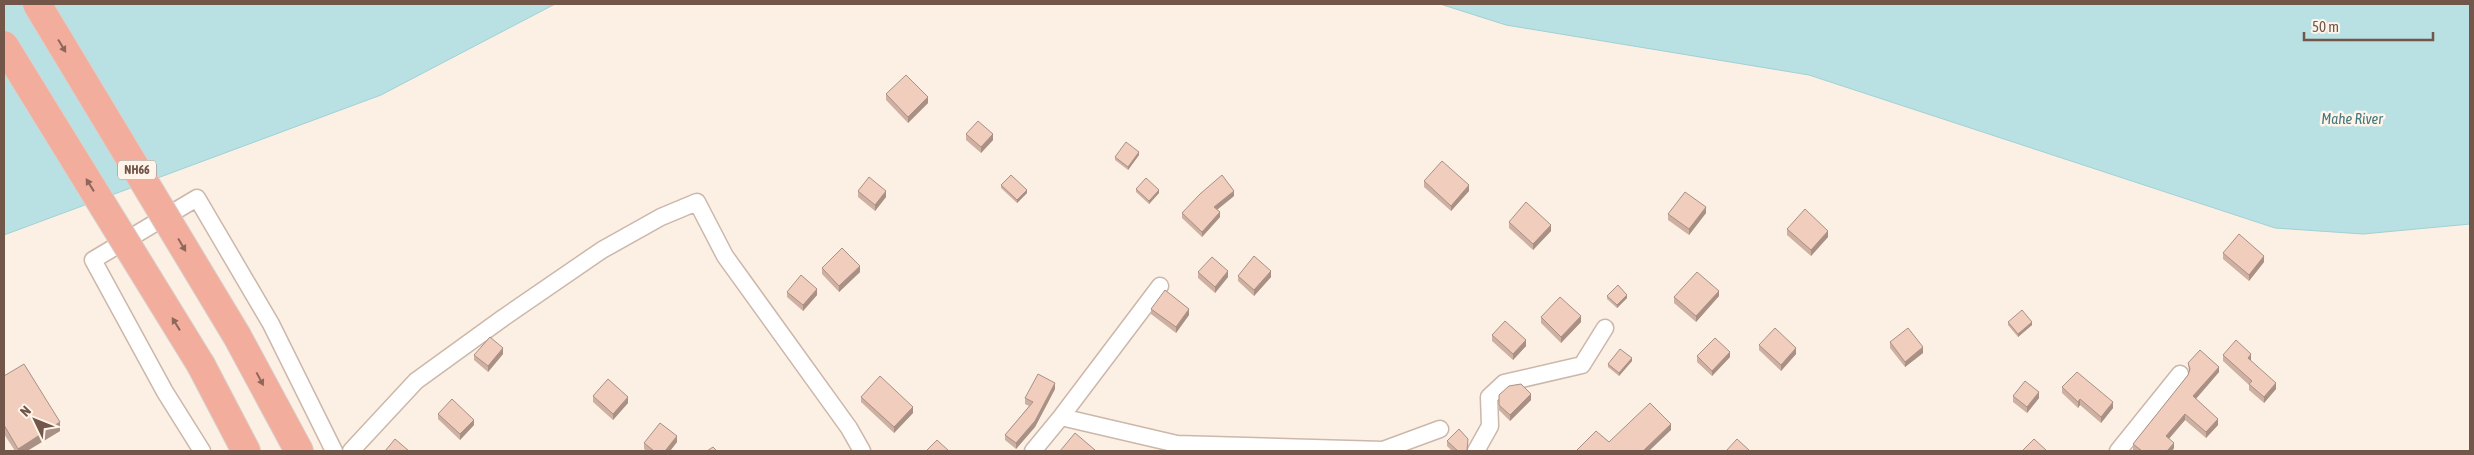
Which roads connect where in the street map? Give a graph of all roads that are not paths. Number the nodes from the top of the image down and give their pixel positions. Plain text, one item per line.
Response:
1 (37, 4) edge
2 (4, 45) edge
3 (1160, 286) dead end
4 (1605, 328) dead end
5 (2180, 374) dead end
6 (1061, 417) junction
7 (1440, 429) dead end
8 (202, 451) edge
9 (246, 451) edge
10 (299, 451) edge
11 (334, 451) edge
12 (351, 451) edge
13 (862, 451) edge
14 (1033, 451) edge
15 (1476, 451) edge
16 (2118, 451) edge

1 -> 10 highway, NH66, bridge
9 -> 2 highway, bridge
3 - 6 street
4 - 15 street
5 - 16 street
6 - 7 street
6 - 14 street
8 - 11 street
12 - 13 street

